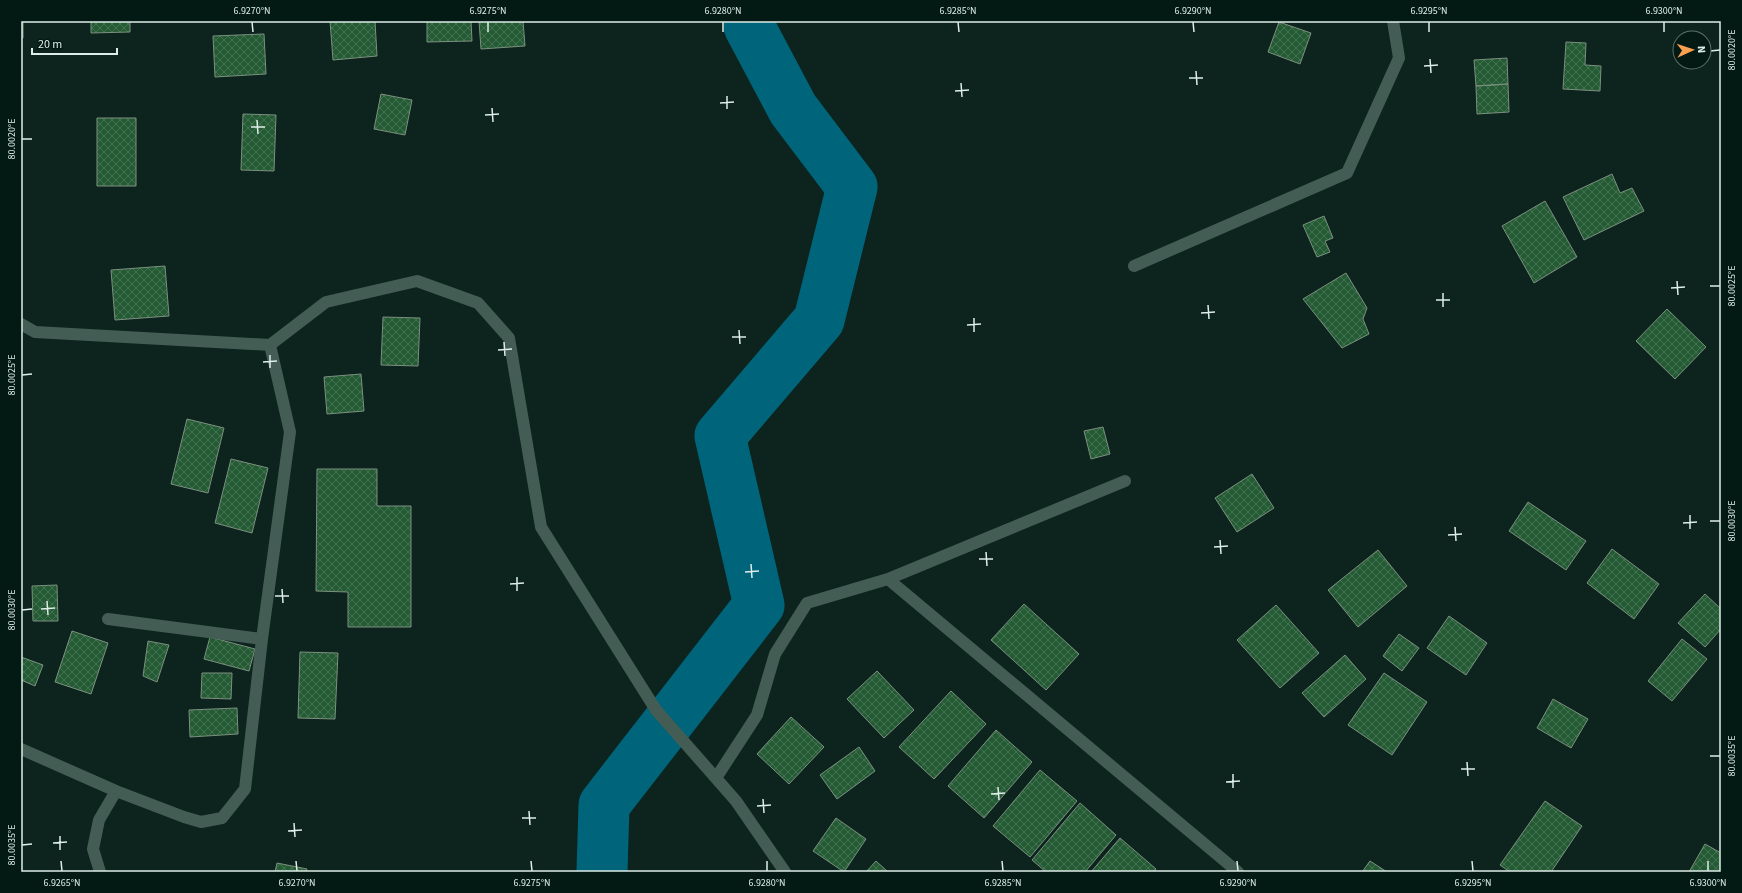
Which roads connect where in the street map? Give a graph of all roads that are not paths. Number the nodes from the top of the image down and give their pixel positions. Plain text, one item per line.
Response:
1 (1393, 21) edge
2 (1134, 266) dead end
3 (21, 324) edge
4 (270, 345) junction
5 (1125, 481) dead end
6 (888, 579) junction
7 (108, 619) dead end
8 (262, 639) junction
9 (21, 749) edge
10 (716, 778) junction
11 (116, 791) junction
12 (100, 872) edge
13 (785, 872) edge
14 (1238, 872) edge

1 - 2 street
3 - 4 street
4 - 8 street
4 - 10 street
5 - 6 street
6 - 10 street
6 - 14 street
7 - 8 street
8 - 11 street
9 - 11 street
10 - 13 street
11 - 12 street

